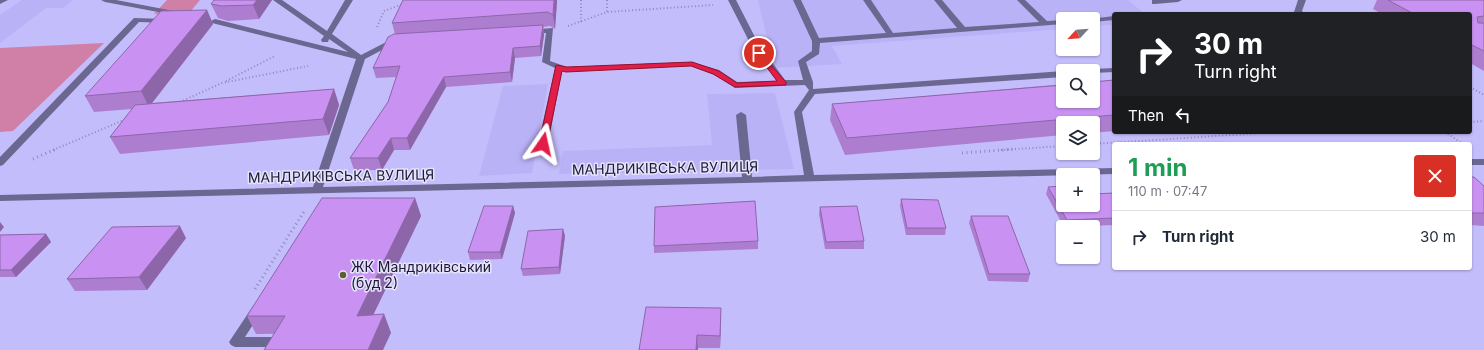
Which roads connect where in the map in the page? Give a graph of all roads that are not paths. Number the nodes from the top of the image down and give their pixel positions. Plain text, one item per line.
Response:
1 (4, 0) edge
2 (105, 0) edge
3 (277, 0) edge
4 (348, 0) edge
5 (797, 0) edge
6 (867, 0) edge
7 (938, 0) edge
8 (1021, 0) edge
9 (1178, 0) edge
10 (1302, 0) edge
11 (0, 2) edge
12 (733, 2) edge
13 (1155, 2) dead end
14 (1298, 12) edge
15 (1112, 18) edge
16 (1100, 19) edge
17 (210, 21) edge
18 (1056, 22) edge
19 (1045, 23) junction
20 (962, 30) junction
21 (519, 32) edge
22 (891, 35) junction
23 (402, 40) edge
24 (816, 41) junction
25 (361, 58) junction
26 (558, 67) junction
27 (1112, 70) edge
28 (1100, 71) edge
29 (1056, 75) edge
30 (809, 82) junction
31 (783, 83) junction
32 (812, 92) junction
33 (741, 114) dead end
34 (543, 144) dead end
35 (1472, 162) edge
36 (1484, 162) edge
37 (0, 163) edge
38 (1112, 171) edge
39 (810, 179) junction
40 (748, 180) junction
41 (317, 190) junction
42 (333, 190) junction
43 (0, 198) edge
44 (325, 203) edge
45 (265, 296) edge
46 (280, 342) edge

1 - 11 street
2 - 37 street
3 - 25 street
4 - 25 street
5 - 24 street
6 - 22 street
7 - 20 street
8 - 19 street
9 - 13 street
10 - 14 street
12 - 31 street
15 - 16 street
17 - 25 street
18 - 19 street
19 - 20 street
20 - 22 street
21 - 26 street
22 - 24 street
23 - 25 street
24 - 30 street
25 - 41 street
26 - 31 street
26 - 34 street
27 - 28 street
29 - 32 street
30 - 31 street
30 - 32 street
32 - 39 street
33 - 40 street
35 - 36 street
38 - 39 street, МАНДРИКІВСЬКА ВУЛИЦЯ
39 - 40 street, МАНДРИКІВСЬКА ВУЛИЦЯ
40 - 42 street, МАНДРИКІВСЬКА ВУЛИЦЯ
41 - 42 street, МАНДРИКІВСЬКА ВУЛИЦЯ
41 - 43 street, МАНДРИКІВСЬКА ВУЛИЦЯ
42 - 44 street
45 - 46 street

